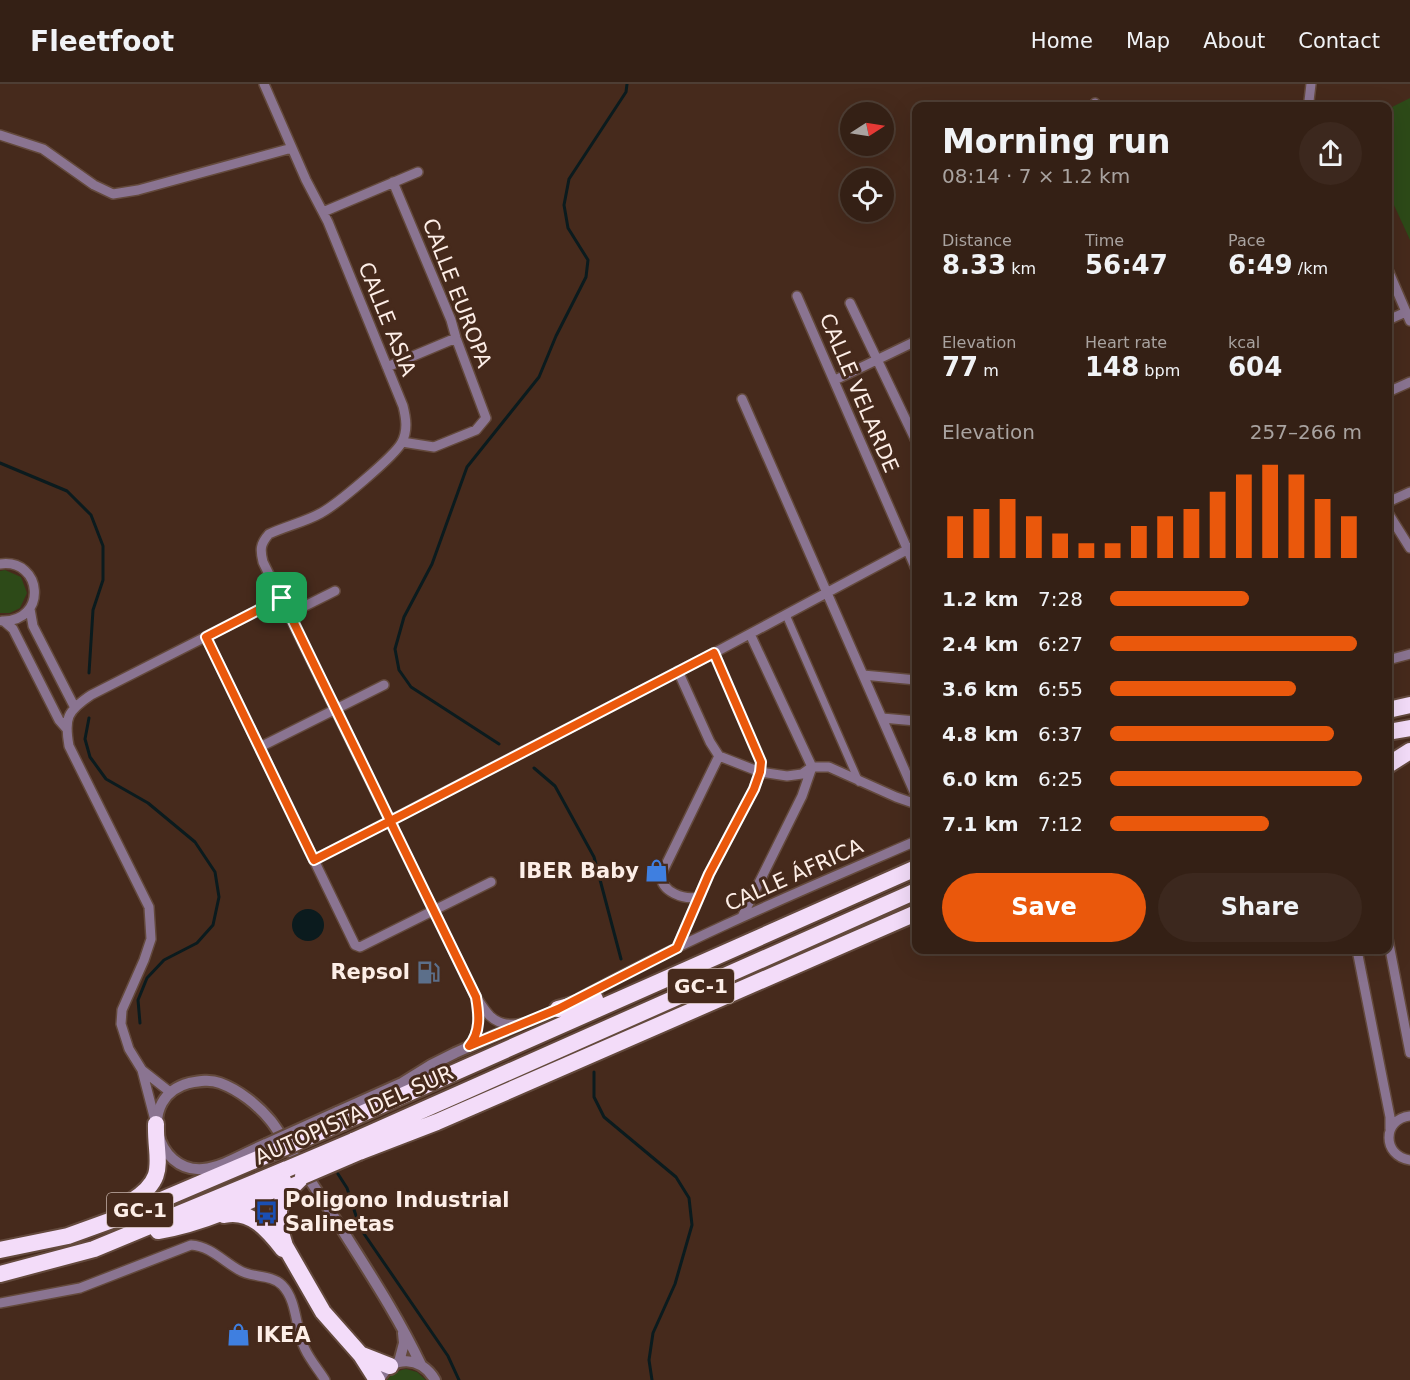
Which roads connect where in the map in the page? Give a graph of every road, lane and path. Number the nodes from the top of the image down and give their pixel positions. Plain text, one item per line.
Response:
1 (264, 84) edge
2 (1311, 84) edge
3 (1310, 102) edge
4 (0, 135) edge
5 (292, 148) junction
6 (418, 172) dead end
7 (393, 182) junction
8 (323, 212) junction
9 (1392, 279) edge
10 (797, 296) dead end
11 (850, 303) dead end
12 (1408, 317) edge
13 (1392, 319) edge
14 (456, 338) junction
15 (912, 343) edge
16 (877, 360) junction
17 (387, 367) junction
18 (835, 380) junction
19 (1410, 382) edge
20 (1392, 390) edge
21 (742, 399) dead end
22 (912, 433) edge
23 (402, 442) junction
24 (1410, 492) edge
25 (1392, 500) edge
26 (1392, 519) edge
27 (912, 547) edge
28 (1410, 548) edge
29 (0, 564) edge
30 (335, 591) dead end
31 (827, 593) junction
32 (282, 598) junction
33 (30, 609) junction
34 (289, 614) junction
35 (786, 615) junction
36 (2, 621) edge
37 (750, 634) junction
38 (203, 638) junction
39 (714, 653) junction
40 (1410, 654) edge
41 (1392, 659) edge
42 (678, 671) junction
43 (863, 675) junction
44 (912, 680) edge
45 (384, 685) dead end
46 (1410, 705) edge
47 (74, 706) junction
48 (1392, 709) edge
49 (336, 710) junction
50 (882, 717) junction
51 (912, 721) edge
52 (1410, 728) edge
53 (66, 729) junction
54 (1392, 731) edge
55 (1410, 745) edge
56 (260, 747) junction
57 (1392, 750) edge
58 (1410, 751) edge
59 (719, 756) junction
60 (1392, 762) edge
61 (812, 767) junction
62 (760, 772) junction
63 (860, 782) junction
64 (912, 787) edge
65 (912, 802) edge
66 (390, 821) junction
67 (912, 843) edge
68 (314, 860) junction
69 (912, 870) edge
70 (491, 882) dead end
71 (912, 893) edge
72 (681, 897) junction
73 (698, 897) junction
74 (435, 910) junction
75 (912, 916) edge
76 (742, 917) junction
77 (689, 919) junction
78 (677, 948) junction
79 (1358, 954) edge
80 (1391, 954) edge
81 (700, 963) junction
82 (476, 997) junction
83 (595, 999) junction
84 (558, 1009) junction
85 (518, 1025) junction
86 (469, 1046) junction
87 (1410, 1053) edge
88 (142, 1070) junction
89 (402, 1083) junction
90 (170, 1092) junction
91 (1410, 1116) edge
92 (340, 1117) junction
93 (156, 1124) junction
94 (1390, 1130) junction
95 (356, 1147) junction
96 (270, 1148) junction
97 (1410, 1160) edge
98 (216, 1166) junction
99 (296, 1175) junction
100 (132, 1201) junction
101 (206, 1219) junction
102 (130, 1236) junction
103 (0, 1241) edge
104 (0, 1250) edge
105 (292, 1262) junction
106 (0, 1274) edge
107 (0, 1303) edge
108 (402, 1324) junction
109 (361, 1355) junction
110 (394, 1364) junction
111 (422, 1365) junction
112 (325, 1380) edge
113 (378, 1380) edge
114 (435, 1380) edge

1 - 5 street, CALLE ASIA
2 - 3 street
4 - 5 street
5 - 8 street, CALLE ASIA
6 - 7 street
7 - 8 street
7 - 14 street, CALLE EUROPA
8 - 17 street, CALLE ASIA
9 - 12 street
10 - 18 street, CALLE VELARDE
11 - 16 street
12 - 13 street
14 - 17 street
14 - 23 street, CALLE EUROPA
15 - 16 street
16 - 18 street
16 - 22 street
17 - 23 street, CALLE ASIA
18 - 27 street, CALLE VELARDE
19 - 20 street
21 - 31 street
23 - 32 street
24 - 25 street
26 - 28 street
27 - 31 street
29 - 33 street
30 - 34 street
31 - 35 street
31 - 43 street
32 - 34 street
32 - 38 street
33 - 36 street
33 - 47 street
34 - 49 street
35 - 37 street
35 - 63 street
36 - 53 street
37 - 39 street
37 - 61 street
38 - 47 street
38 - 56 street
39 - 42 street
39 - 62 street
40 - 41 street
42 - 59 street
42 - 66 street
43 - 44 street
43 - 50 street
45 - 49 street
46 - 48 highway
47 - 53 street
49 - 56 street
49 - 66 street
50 - 51 street
50 - 64 street
52 - 54 highway
53 - 88 street
55 - 57 highway
56 - 68 street
58 - 60 highway
59 - 62 street
59 - 72 street
61 - 62 street
61 - 63 street
61 - 76 street
62 - 73 street
63 - 65 street
66 - 68 street
66 - 74 street
67 - 76 street, CALLE ÁFRICA
68 - 74 street
69 - 81 highway, AUTOPISTA DEL SUR / GC-1
70 - 74 street
71 - 95 highway, AUTOPISTA DEL SUR / GC-1
72 - 73 street
72 - 77 street
73 - 77 street
74 - 82 street
75 - 95 highway
76 - 78 street, CALLE ÁFRICA
77 - 78 street
78 - 84 street, CALLE ÁFRICA
79 - 94 street
80 - 87 street
81 - 83 highway
81 - 92 highway, AUTOPISTA DEL SUR / GC-1
82 - 85 street
82 - 86 street
83 - 84 highway
83 - 89 highway
84 - 85 street, CALLE ÁFRICA
85 - 86 street
86 - 89 street
88 - 90 street
88 - 93 street
89 - 92 street
90 - 93 street
90 - 108 street
91 - 94 street
92 - 96 highway, AUTOPISTA DEL SUR / GC-1, bridge
93 - 98 street
93 - 100 highway
94 - 97 street
95 - 99 highway, AUTOPISTA DEL SUR / GC-1, bridge
96 - 98 street
96 - 104 highway, AUTOPISTA DEL SUR / GC-1
98 - 100 highway
99 - 101 highway
99 - 102 highway, AUTOPISTA DEL SUR / GC-1
99 - 105 highway
100 - 103 highway
101 - 102 highway
101 - 105 highway
102 - 106 highway, AUTOPISTA DEL SUR / GC-1
105 - 109 highway
107 - 112 street
108 - 110 street
108 - 111 street
109 - 110 highway
109 - 113 highway
110 - 111 street
110 - 113 street
111 - 114 street

